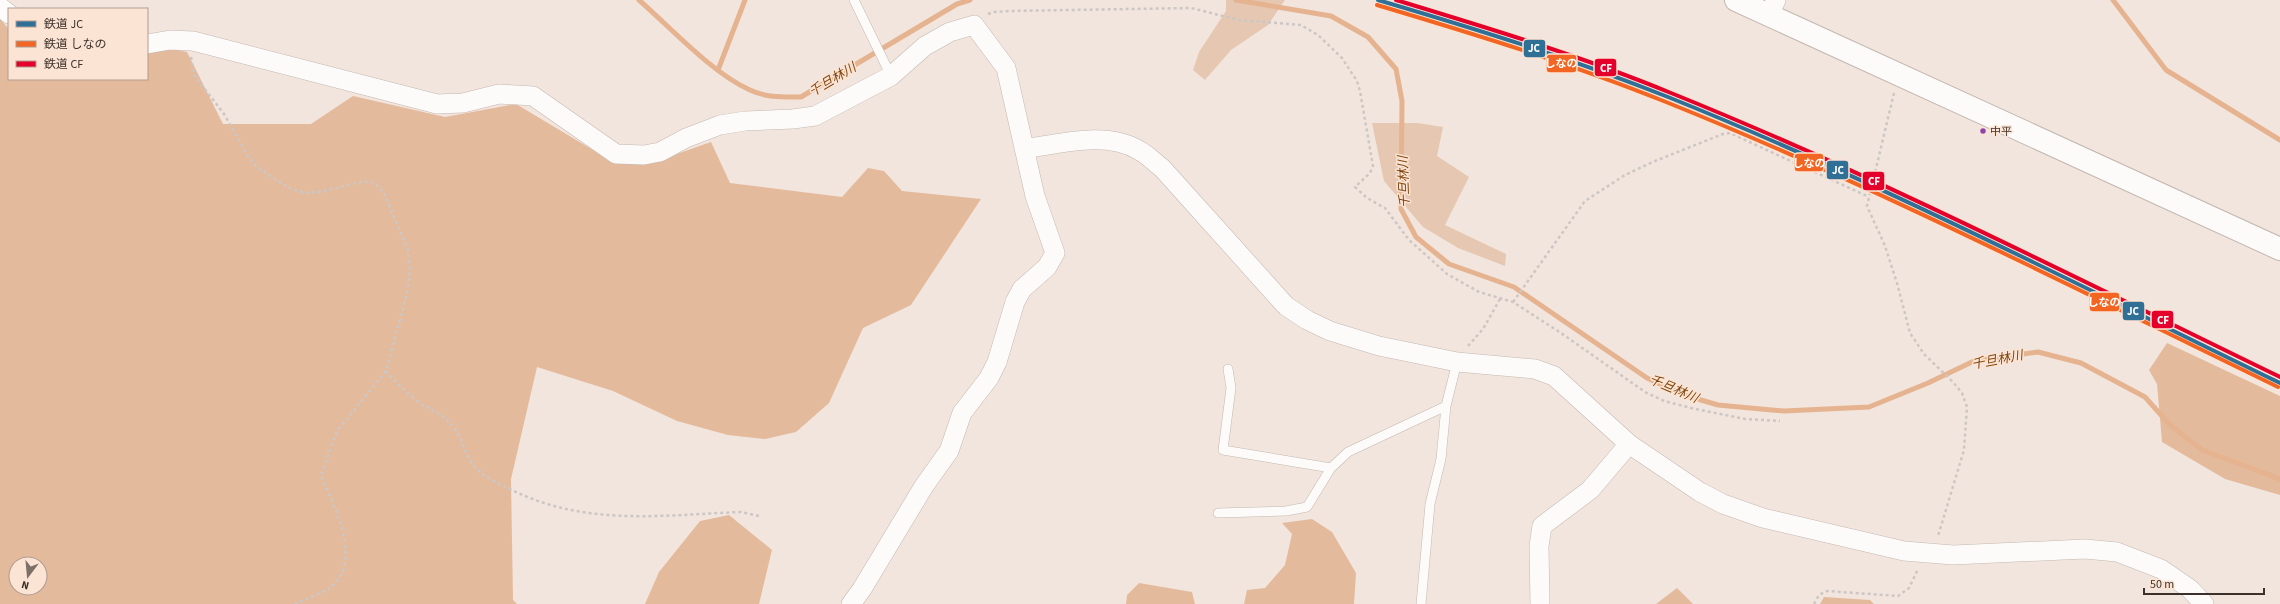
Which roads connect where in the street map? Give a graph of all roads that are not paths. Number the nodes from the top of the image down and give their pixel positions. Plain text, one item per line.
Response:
1 (854, 0) edge
2 (1736, 0) edge
3 (0, 7) edge
4 (1772, 8) edge
5 (8, 13) edge
6 (148, 44) edge
7 (891, 76) junction
8 (1024, 149) junction
9 (2280, 249) edge
10 (1457, 362) junction
11 (1228, 369) dead end
12 (1446, 406) junction
13 (1629, 444) junction
14 (1331, 468) junction
15 (1218, 513) dead end
16 (851, 604) edge
17 (1421, 604) edge
18 (1540, 604) edge
19 (2204, 604) edge

1 - 7 lane
2 - 4 street
3 - 5 street
4 - 9 street
6 - 7 street
7 - 8 street
8 - 10 street
8 - 16 street
10 - 12 lane
10 - 13 street
11 - 14 lane
12 - 14 lane
12 - 17 lane
13 - 18 street
13 - 19 street
14 - 15 lane

